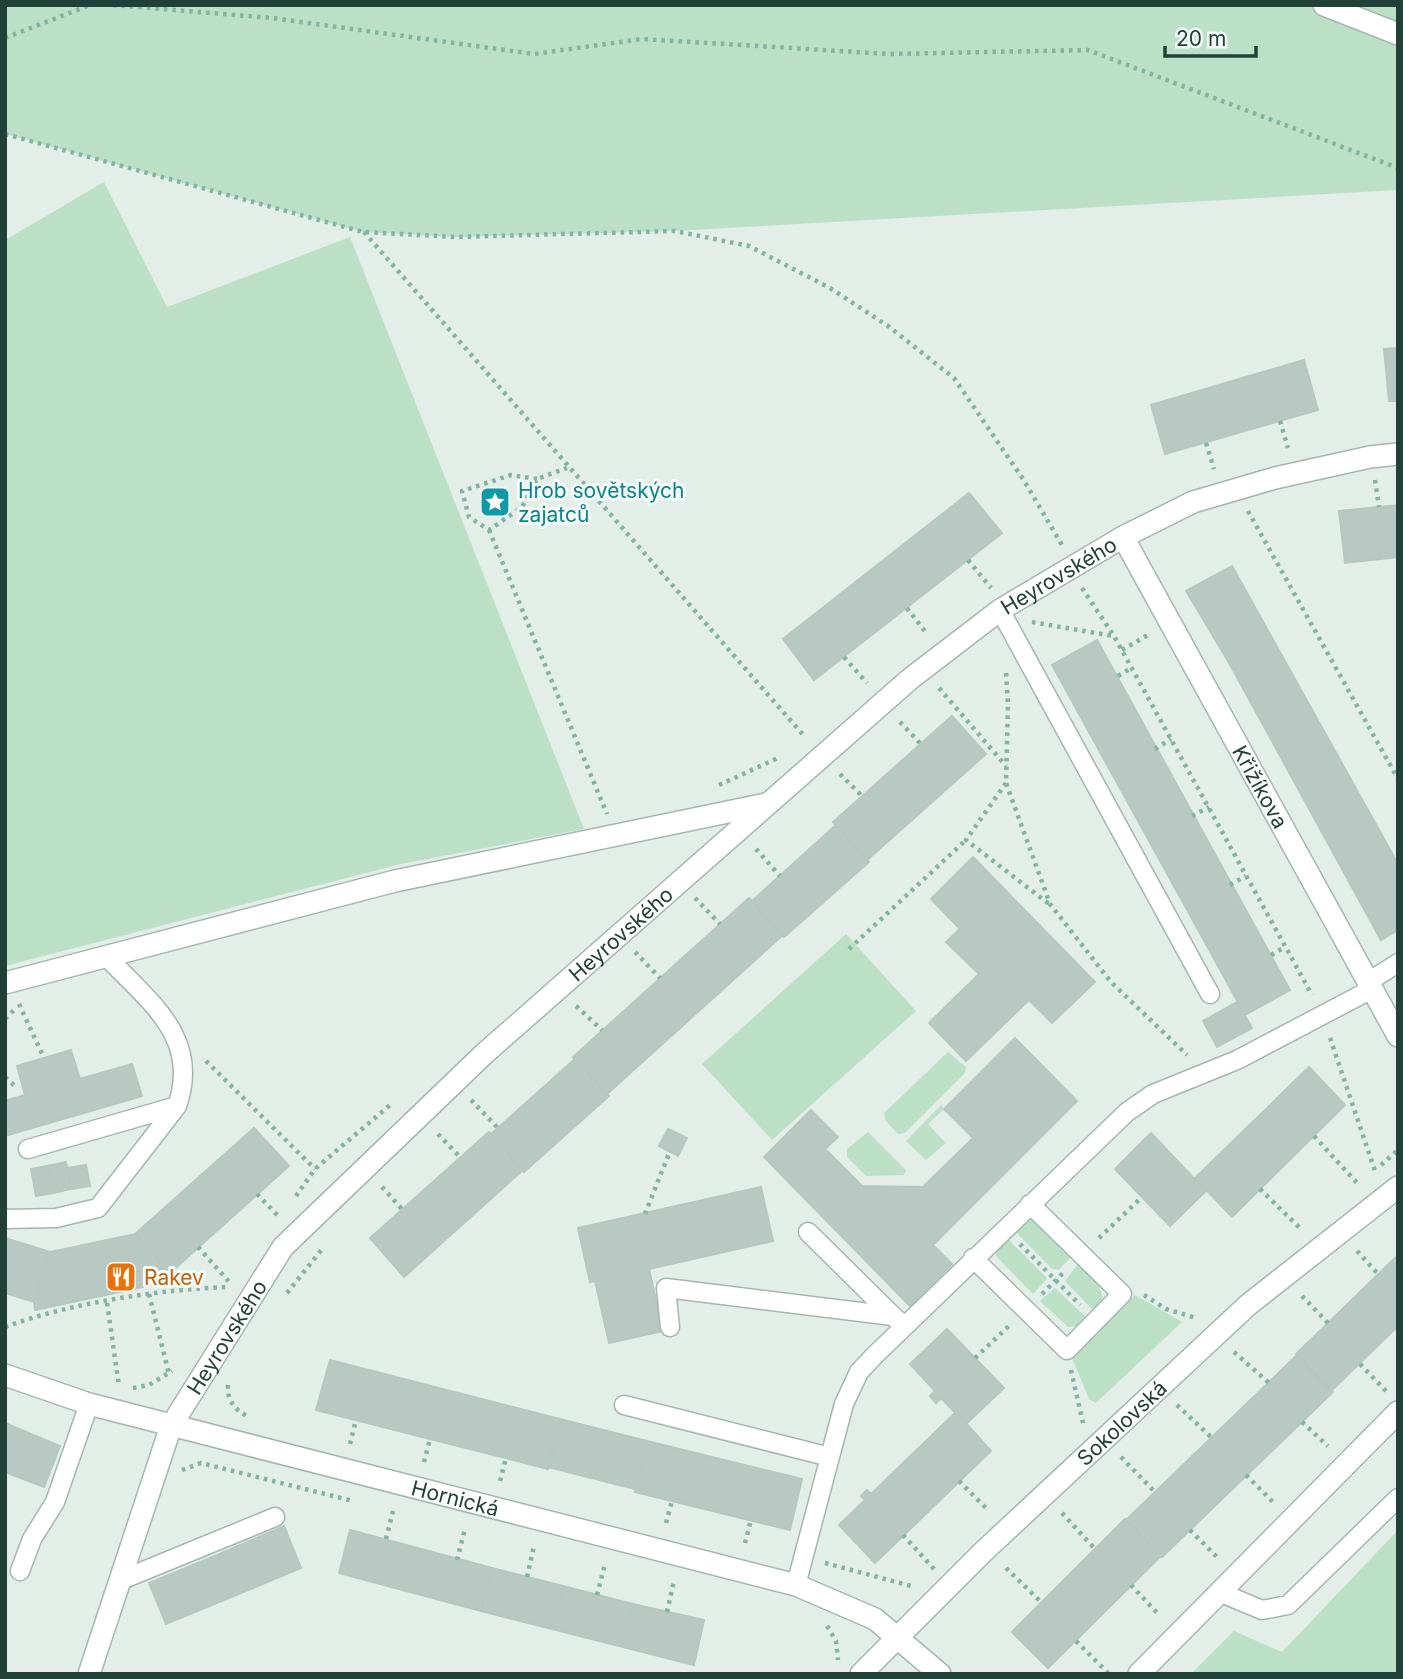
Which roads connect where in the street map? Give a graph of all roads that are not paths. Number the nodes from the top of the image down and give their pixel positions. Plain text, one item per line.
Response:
1 (1324, 5) edge
2 (1398, 34) edge
3 (1398, 454) edge
4 (1123, 537) junction
5 (1000, 610) junction
6 (770, 803) junction
7 (107, 957) junction
8 (1398, 963) edge
9 (5, 983) edge
10 (1370, 985) junction
11 (1210, 993) dead end
12 (1398, 1036) edge
13 (177, 1105) junction
14 (28, 1149) dead end
15 (1398, 1187) edge
16 (1030, 1204) junction
17 (5, 1219) edge
18 (808, 1232) dead end
19 (973, 1258) junction
20 (899, 1321) junction
21 (670, 1326) dead end
22 (5, 1375) edge
23 (1393, 1402) edge
24 (89, 1404) junction
25 (624, 1405) dead end
26 (171, 1426) junction
27 (830, 1457) junction
28 (1398, 1498) edge
29 (275, 1517) dead end
30 (20, 1571) dead end
31 (119, 1581) junction
32 (796, 1585) junction
33 (1219, 1592) junction
34 (898, 1638) junction
35 (89, 1674) edge
36 (861, 1674) edge
37 (940, 1674) edge
38 (1139, 1674) edge

1 - 2 street
3 - 4 street, Heyrovského
4 - 5 street, Heyrovského
4 - 10 street, Křižíkova
5 - 6 street, Heyrovského
5 - 11 lane
6 - 7 street
6 - 26 street, Heyrovského
7 - 9 street
7 - 13 lane
8 - 10 lane
10 - 12 street, Křižíkova
10 - 16 lane
13 - 14 lane
13 - 17 lane
15 - 34 street, Sokolovská
16 - 19 lane
16 - 19 lane
18 - 20 lane
19 - 20 lane
20 - 21 lane
20 - 27 lane
22 - 24 street, Hornická
23 - 33 street
24 - 26 street, Hornická
24 - 30 lane
25 - 27 lane
26 - 31 street, Heyrovského
26 - 32 street, Hornická
27 - 32 lane
28 - 33 lane
29 - 31 lane
31 - 35 street, Heyrovského
32 - 34 street, Hornická
33 - 38 street
34 - 36 street, Sokolovská
34 - 37 street, Hornická

